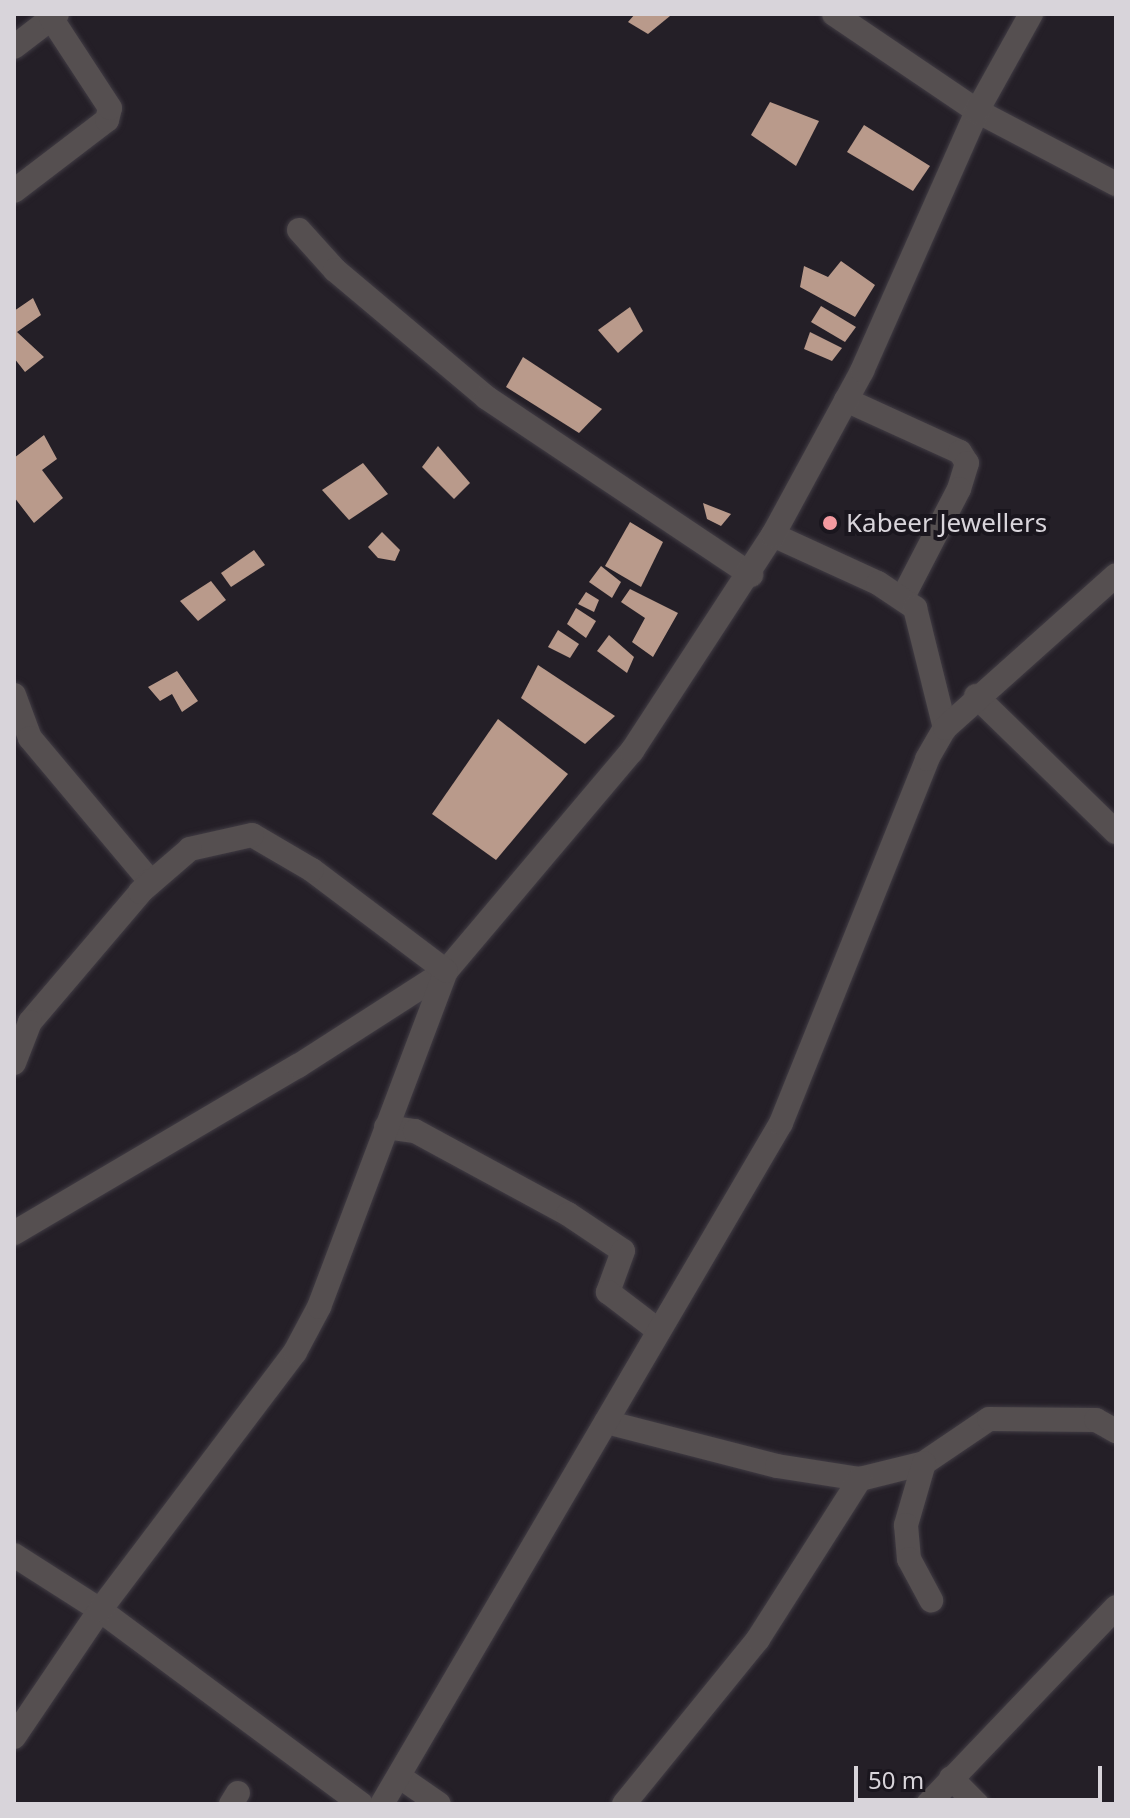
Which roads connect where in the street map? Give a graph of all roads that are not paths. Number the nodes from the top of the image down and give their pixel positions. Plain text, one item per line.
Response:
1 (834, 14) edge
2 (1031, 14) edge
3 (54, 16) edge
4 (14, 47) edge
5 (977, 111) junction
6 (1116, 184) edge
7 (14, 191) edge
8 (299, 230) dead end
9 (846, 400) junction
10 (773, 535) junction
11 (751, 575) junction
12 (1116, 575) edge
13 (903, 597) junction
14 (976, 696) junction
15 (15, 701) edge
16 (945, 728) junction
17 (1116, 832) edge
18 (140, 892) junction
19 (446, 971) junction
20 (14, 1063) edge
21 (386, 1127) junction
22 (14, 1233) edge
23 (659, 1331) junction
24 (606, 1422) junction
25 (1116, 1431) edge
26 (924, 1463) junction
27 (860, 1479) junction
28 (14, 1555) edge
29 (931, 1600) dead end
30 (1116, 1607) edge
31 (100, 1610) junction
32 (14, 1737) edge
33 (400, 1777) junction
34 (951, 1778) junction
35 (361, 1804) edge
36 (382, 1804) edge
37 (439, 1804) edge
38 (624, 1804) edge
39 (928, 1804) edge
40 (977, 1804) edge

1 - 5 street
2 - 5 street
3 - 4 street
3 - 7 street
5 - 6 street
5 - 9 street
8 - 11 street
9 - 10 street
9 - 13 street
10 - 11 street
10 - 13 street
11 - 19 street
12 - 14 street
13 - 16 street
14 - 16 street
14 - 17 street
15 - 18 street
16 - 23 street
18 - 19 street
18 - 20 street
19 - 21 street
19 - 22 street
21 - 23 street
21 - 31 street
23 - 24 street
24 - 27 street
24 - 33 street
25 - 26 street
26 - 27 street
26 - 29 street
27 - 38 street
28 - 31 street
30 - 34 street
31 - 32 street
31 - 35 street
33 - 36 street
33 - 37 street
34 - 39 street
34 - 40 street

